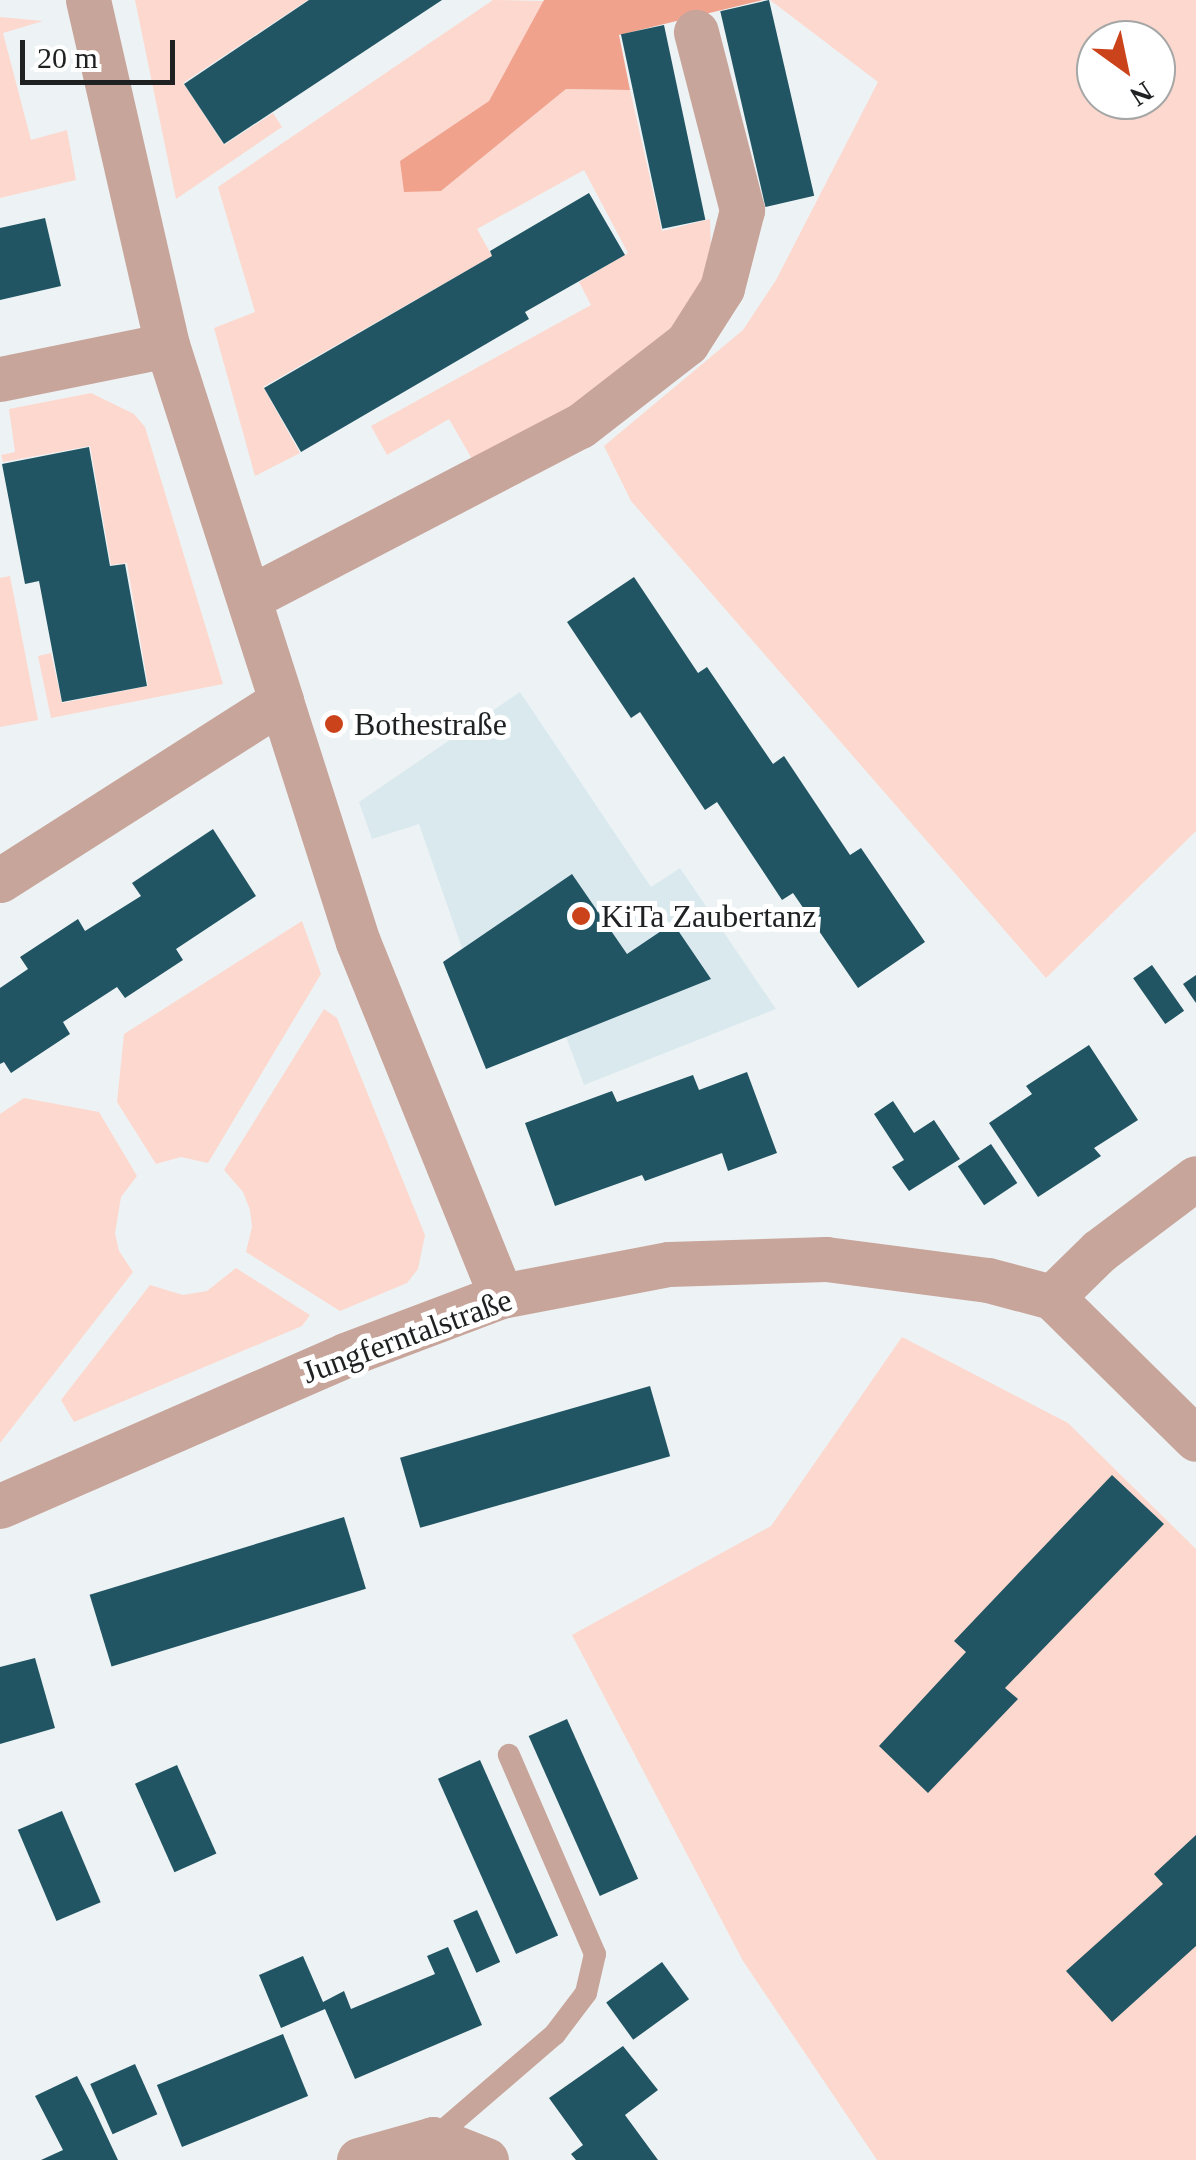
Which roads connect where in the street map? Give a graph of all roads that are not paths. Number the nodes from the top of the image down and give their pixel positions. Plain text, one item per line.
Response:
1 (88, 0) edge
2 (696, 32) dead end
3 (168, 344) junction
4 (0, 379) edge
5 (248, 598) junction
6 (280, 701) junction
7 (0, 880) edge
8 (1196, 1178) edge
9 (501, 1296) junction
10 (1052, 1296) junction
11 (1196, 1439) edge
12 (0, 1506) edge
13 (509, 1755) dead end
14 (433, 2139) junction
15 (359, 2160) edge
16 (486, 2160) edge

1 - 3 street
2 - 5 street
3 - 4 street
3 - 5 street
5 - 6 street
6 - 7 street
6 - 9 street
8 - 10 street
9 - 10 street, Jungferntalstraße
9 - 12 street, Jungferntalstraße
10 - 11 street
13 - 14 lane
14 - 15 street
14 - 16 street

